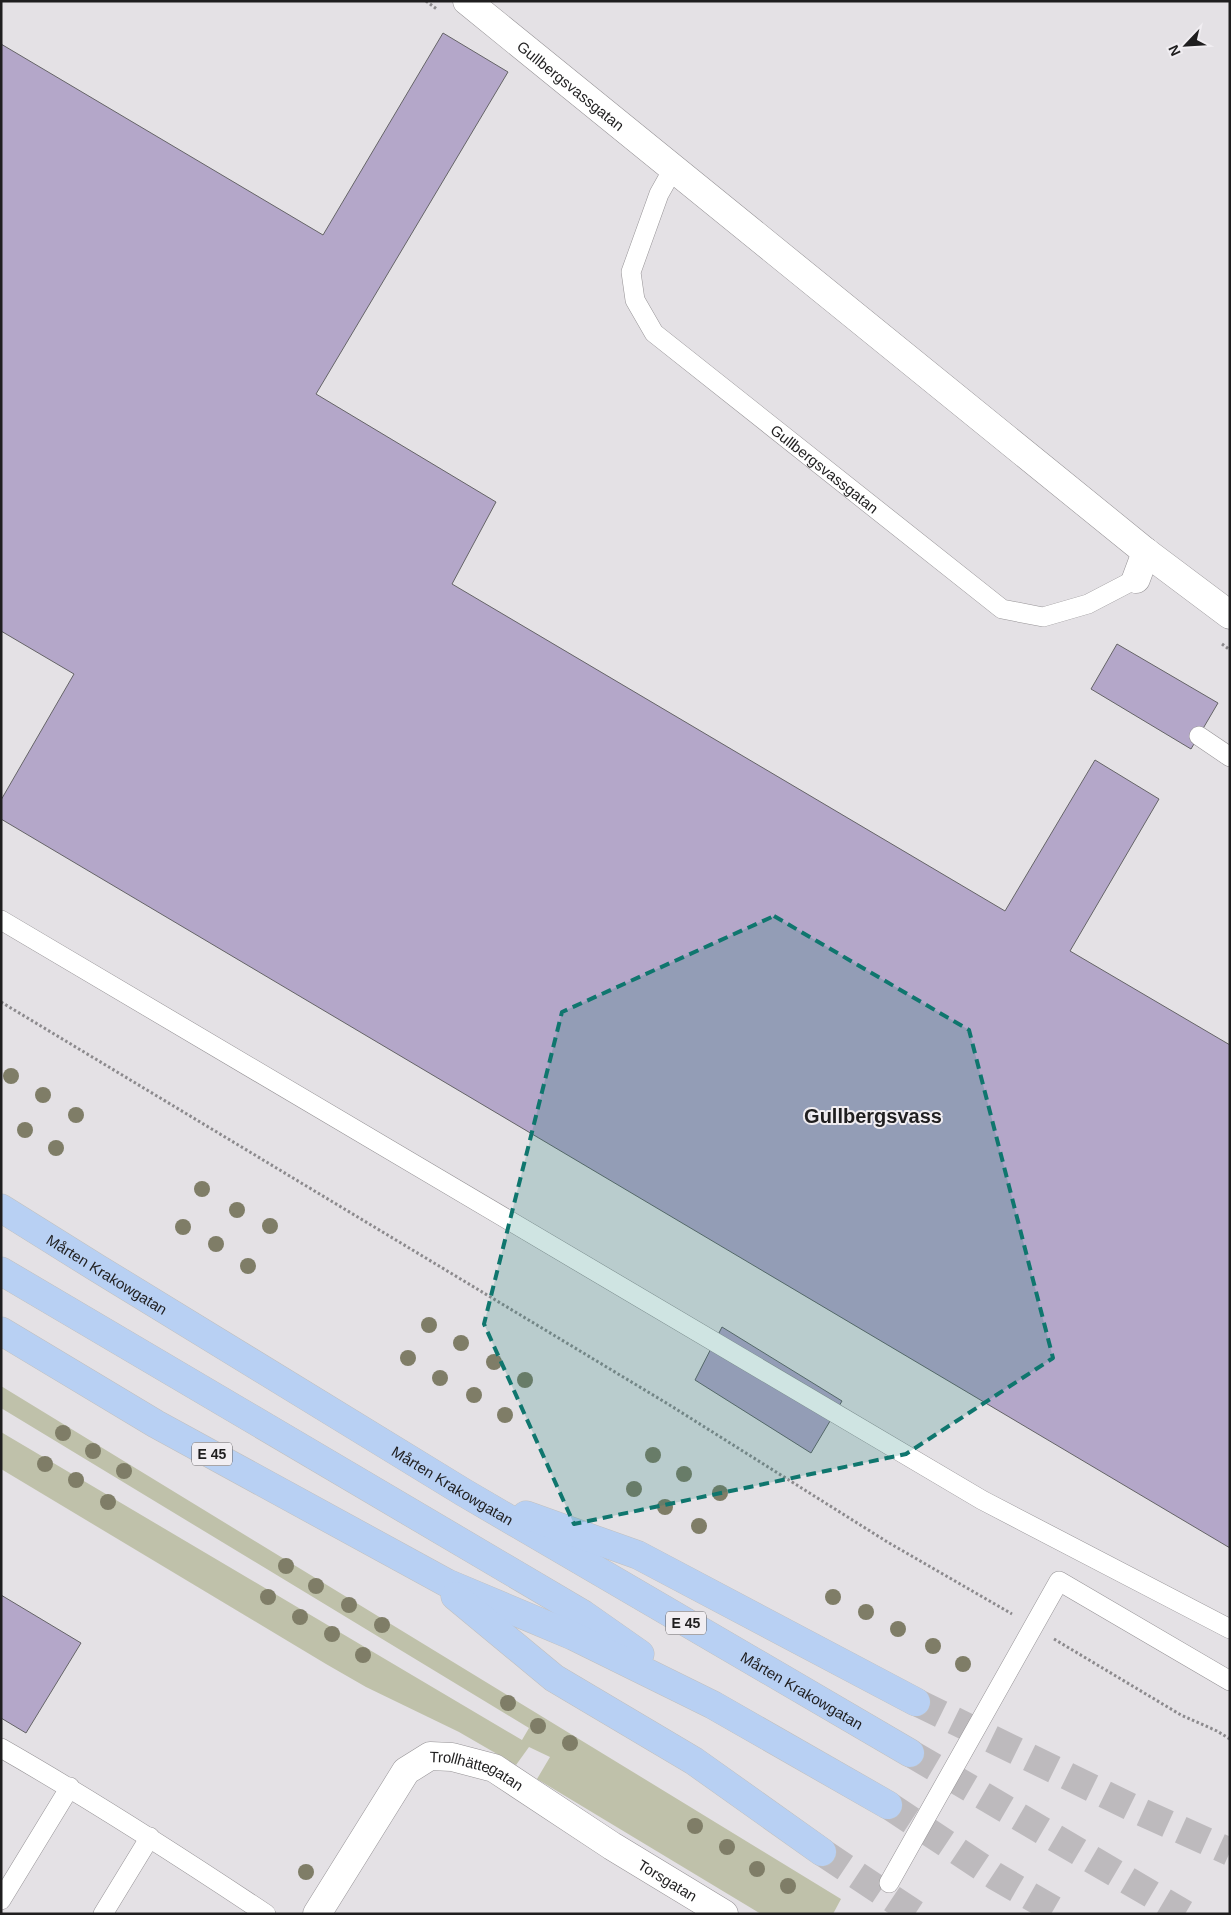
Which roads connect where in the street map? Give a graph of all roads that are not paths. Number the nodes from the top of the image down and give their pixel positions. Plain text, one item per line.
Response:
1 (468, 1) edge
2 (673, 169) junction
3 (1146, 552) junction
4 (1136, 579) joint
5 (1230, 615) edge
6 (1199, 736) dead end
7 (1230, 758) edge
8 (1, 920) edge
9 (1, 1208) edge
10 (1, 1271) edge
11 (1, 1331) edge
12 (463, 1492) junction
13 (426, 1571) junction
14 (1230, 1629) edge
15 (1230, 1681) edge
16 (916, 1702) tunnel mouth
17 (713, 1706) junction
18 (1, 1748) edge
19 (910, 1752) tunnel mouth
20 (70, 1788) junction
21 (888, 1805) tunnel mouth
22 (150, 1837) junction
23 (612, 1846) joint
24 (822, 1852) tunnel mouth
25 (889, 1883) dead end
26 (1, 1900) edge
27 (103, 1914) edge
28 (266, 1914) edge
29 (317, 1914) edge
30 (724, 1914) edge

1 - 2 street, Gullbergsvassgatan
2 - 3 street, Gullbergsvassgatan
2 - 4 lane, Gullbergsvassgatan
3 - 4 street, Gullbergsvassgatan
3 - 5 street, Gullbergsvassgatan
6 - 7 lane
8 - 14 lane
9 - 12 highway, Mårten Krakowgatan / E 45
10 - 17 highway
11 - 13 highway, E 45
12 - 16 highway
12 - 19 highway, Mårten Krakowgatan / E 45
13 - 17 highway, E 45
13 - 24 highway
15 - 25 lane
17 - 21 highway, E 45
18 - 20 lane
20 - 22 lane
20 - 26 lane
22 - 27 lane
22 - 28 lane
23 - 29 street, Trollhättegatan
23 - 30 street, Torsgatan

